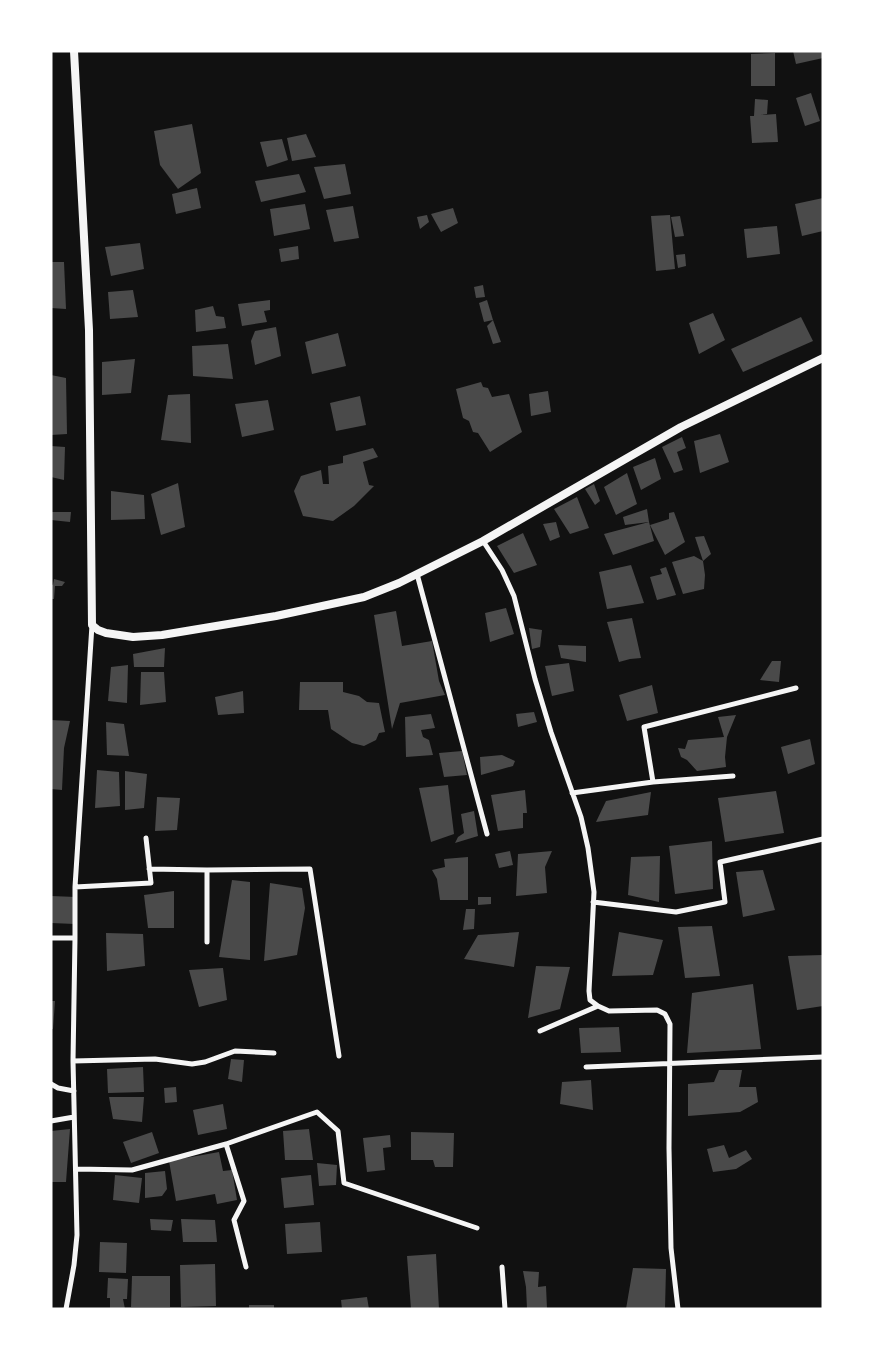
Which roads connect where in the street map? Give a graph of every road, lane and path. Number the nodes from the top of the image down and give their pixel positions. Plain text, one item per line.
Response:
1 (74, 51) edge
2 (823, 358) edge
3 (483, 541) junction
4 (417, 574) junction
5 (92, 625) junction
6 (796, 688) dead end
7 (733, 776) dead end
8 (653, 782) junction
9 (572, 793) junction
10 (486, 834) dead end
11 (146, 838) dead end
12 (823, 839) edge
13 (150, 869) junction
14 (207, 870) junction
15 (75, 887) junction
16 (593, 902) junction
17 (51, 938) edge
18 (75, 938) junction
19 (207, 942) dead end
20 (598, 1006) junction
21 (540, 1031) dead end
22 (274, 1053) dead end
23 (339, 1056) dead end
24 (823, 1057) edge
25 (73, 1061) junction
26 (670, 1064) junction
27 (586, 1067) dead end
28 (51, 1084) edge
29 (74, 1091) junction
30 (74, 1117) junction
31 (51, 1121) edge
32 (226, 1144) junction
33 (76, 1169) junction
34 (477, 1228) dead end
35 (246, 1267) dead end
36 (502, 1267) dead end
37 (66, 1309) edge
38 (505, 1309) edge
39 (678, 1309) edge

1 - 5 street
2 - 3 street
3 - 4 street
3 - 9 street
4 - 5 street
4 - 10 street
5 - 15 street
6 - 8 street
7 - 8 street
8 - 9 street
9 - 16 street
11 - 13 street
12 - 16 street
13 - 14 street
13 - 15 street
14 - 19 street
14 - 23 street
15 - 18 street
16 - 20 street
17 - 18 street
18 - 25 street
20 - 21 street
20 - 26 street
22 - 25 street
24 - 26 street
25 - 29 street
26 - 27 street
26 - 39 street
28 - 29 street
29 - 30 street
30 - 31 street
30 - 33 street
32 - 33 street
32 - 34 street
32 - 35 street
33 - 37 street
36 - 38 street

